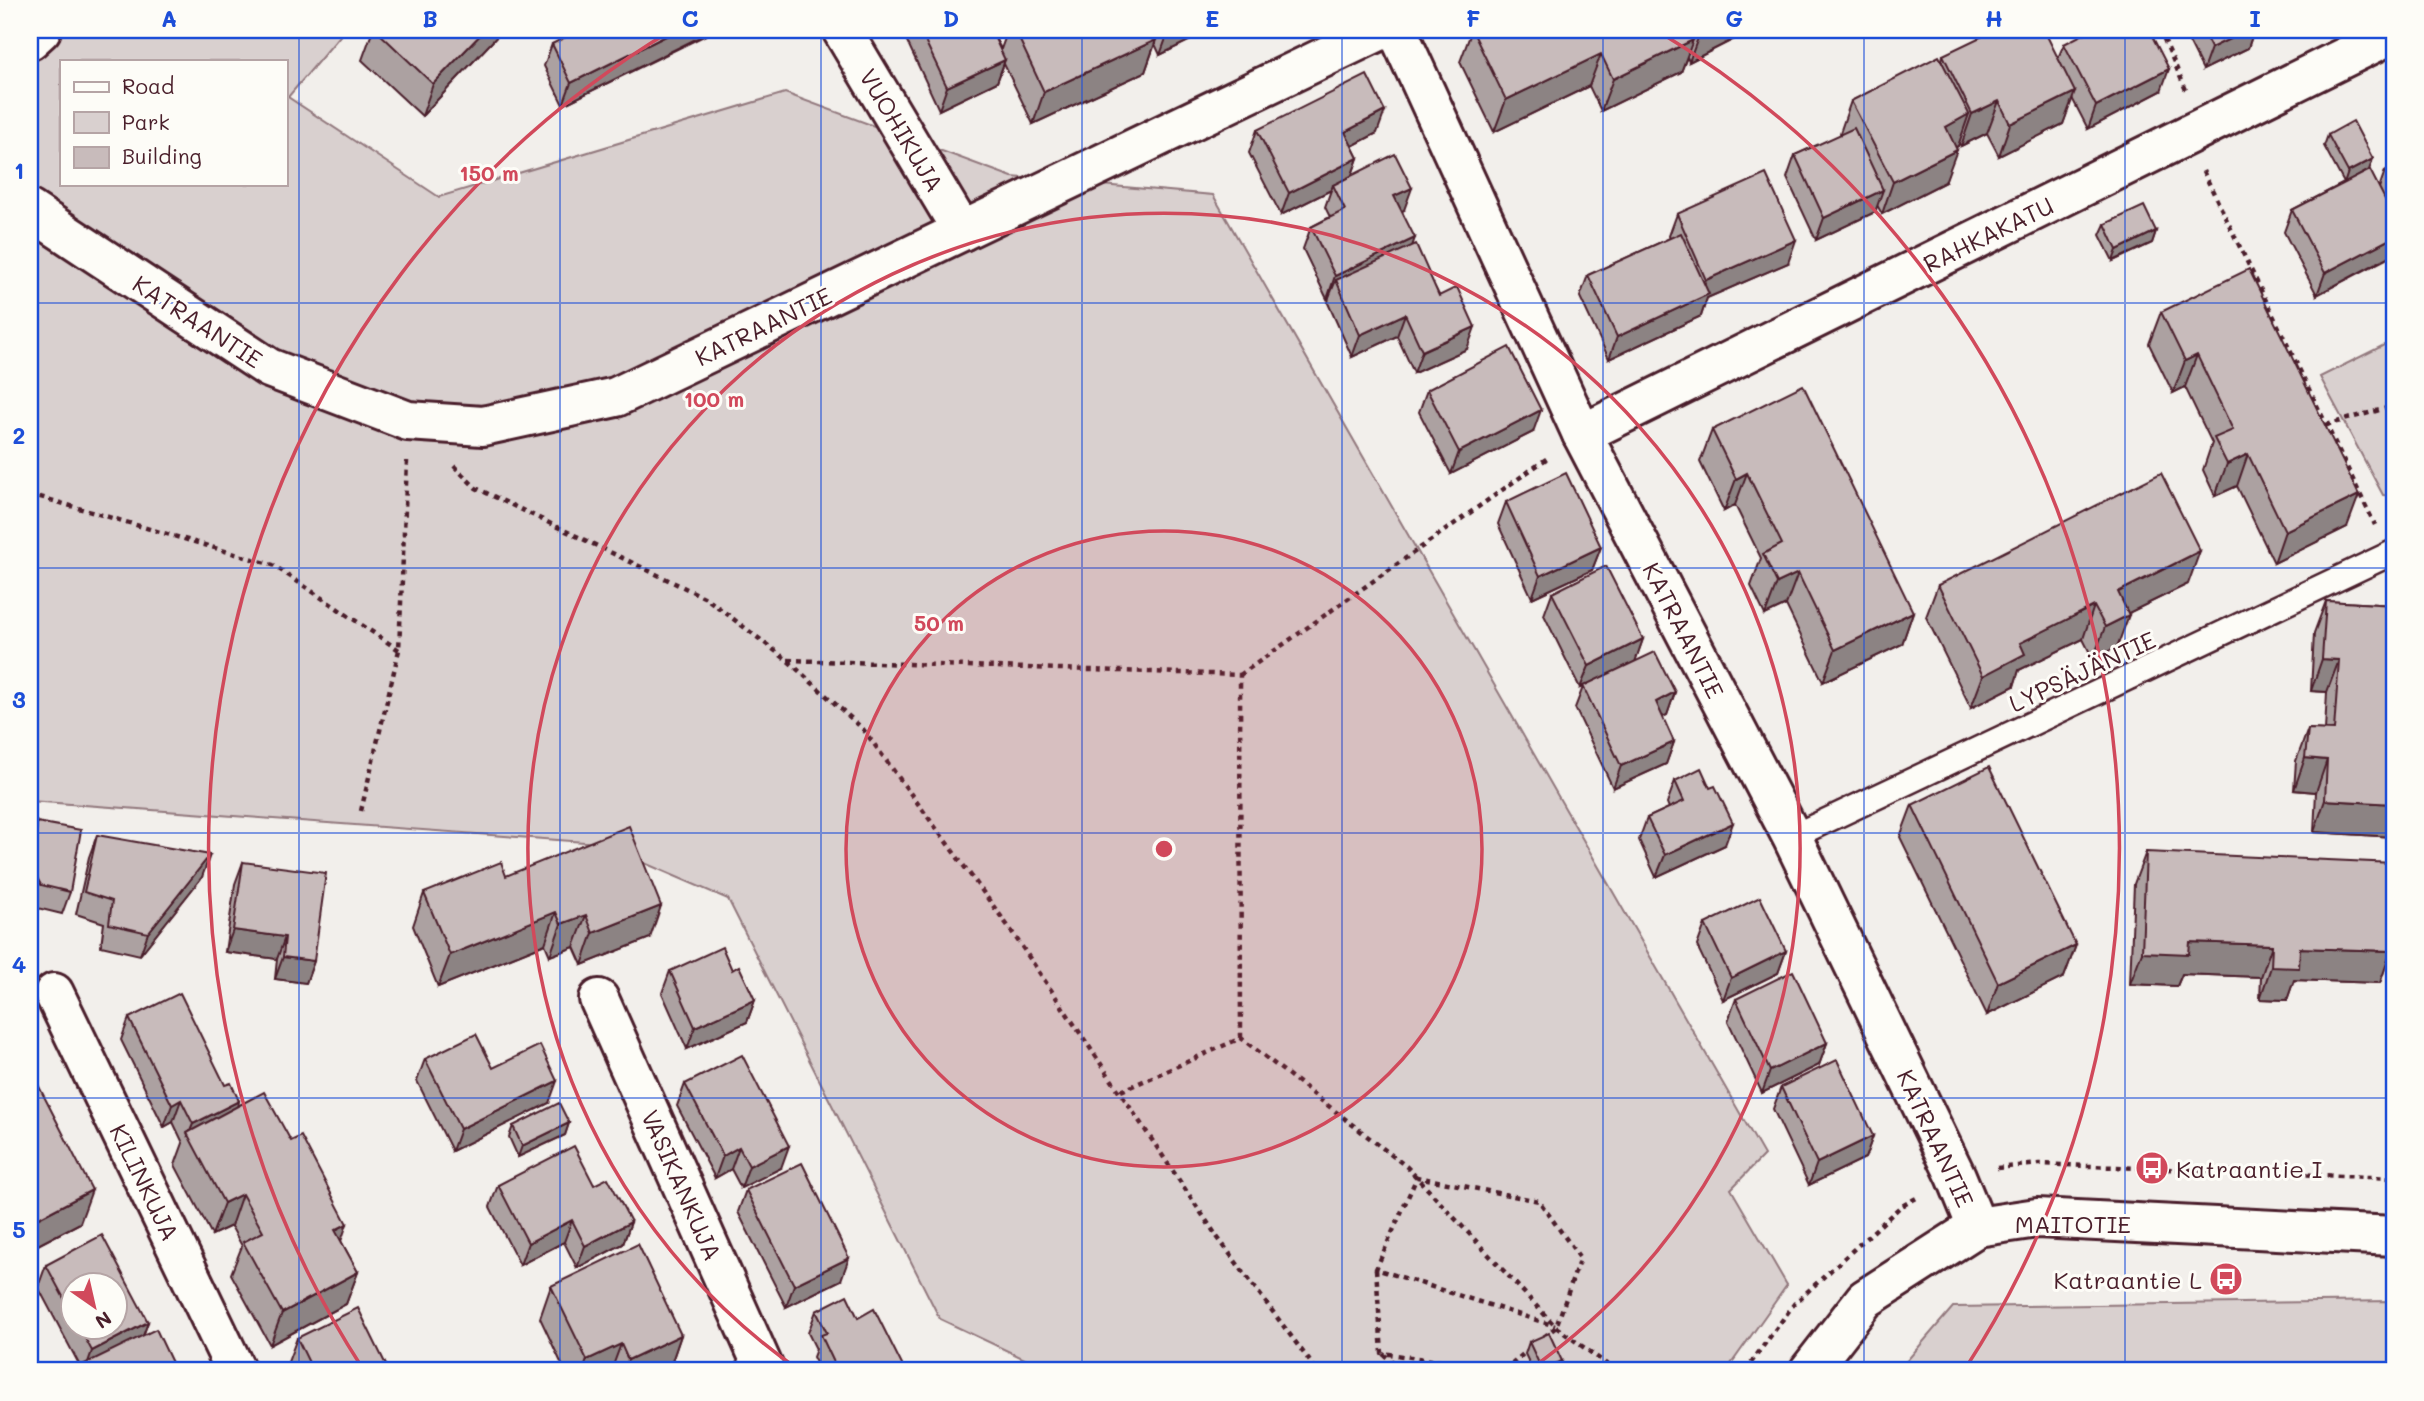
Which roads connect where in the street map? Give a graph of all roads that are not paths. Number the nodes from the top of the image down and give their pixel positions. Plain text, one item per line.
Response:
1 (41, 30) edge
2 (842, 30) edge
3 (1381, 30) edge
4 (1397, 30) edge
5 (2394, 33) edge
6 (30, 40) edge
7 (30, 210) edge
8 (962, 231) junction
9 (1582, 434) junction
10 (2392, 553) edge
11 (1791, 837) junction
12 (54, 993) dead end
13 (599, 999) dead end
14 (1977, 1227) junction
15 (2394, 1236) edge
16 (236, 1371) edge
17 (765, 1371) edge
18 (1809, 1371) edge

1 - 6 street
2 - 8 street, VUOHIKUJA
3 - 8 street, KATRAANTIE
4 - 9 street, KATRAANTIE
5 - 9 street, RAHKAKATU
7 - 8 street, KATRAANTIE
9 - 11 street, KATRAANTIE
10 - 11 lane, LYPSÄJÄNTIE
11 - 14 street, KATRAANTIE
12 - 16 street, KILINKUJA
13 - 17 street, VASIKANKUJA
14 - 15 street, MAITOTIE
14 - 18 street, MAITOTIE

